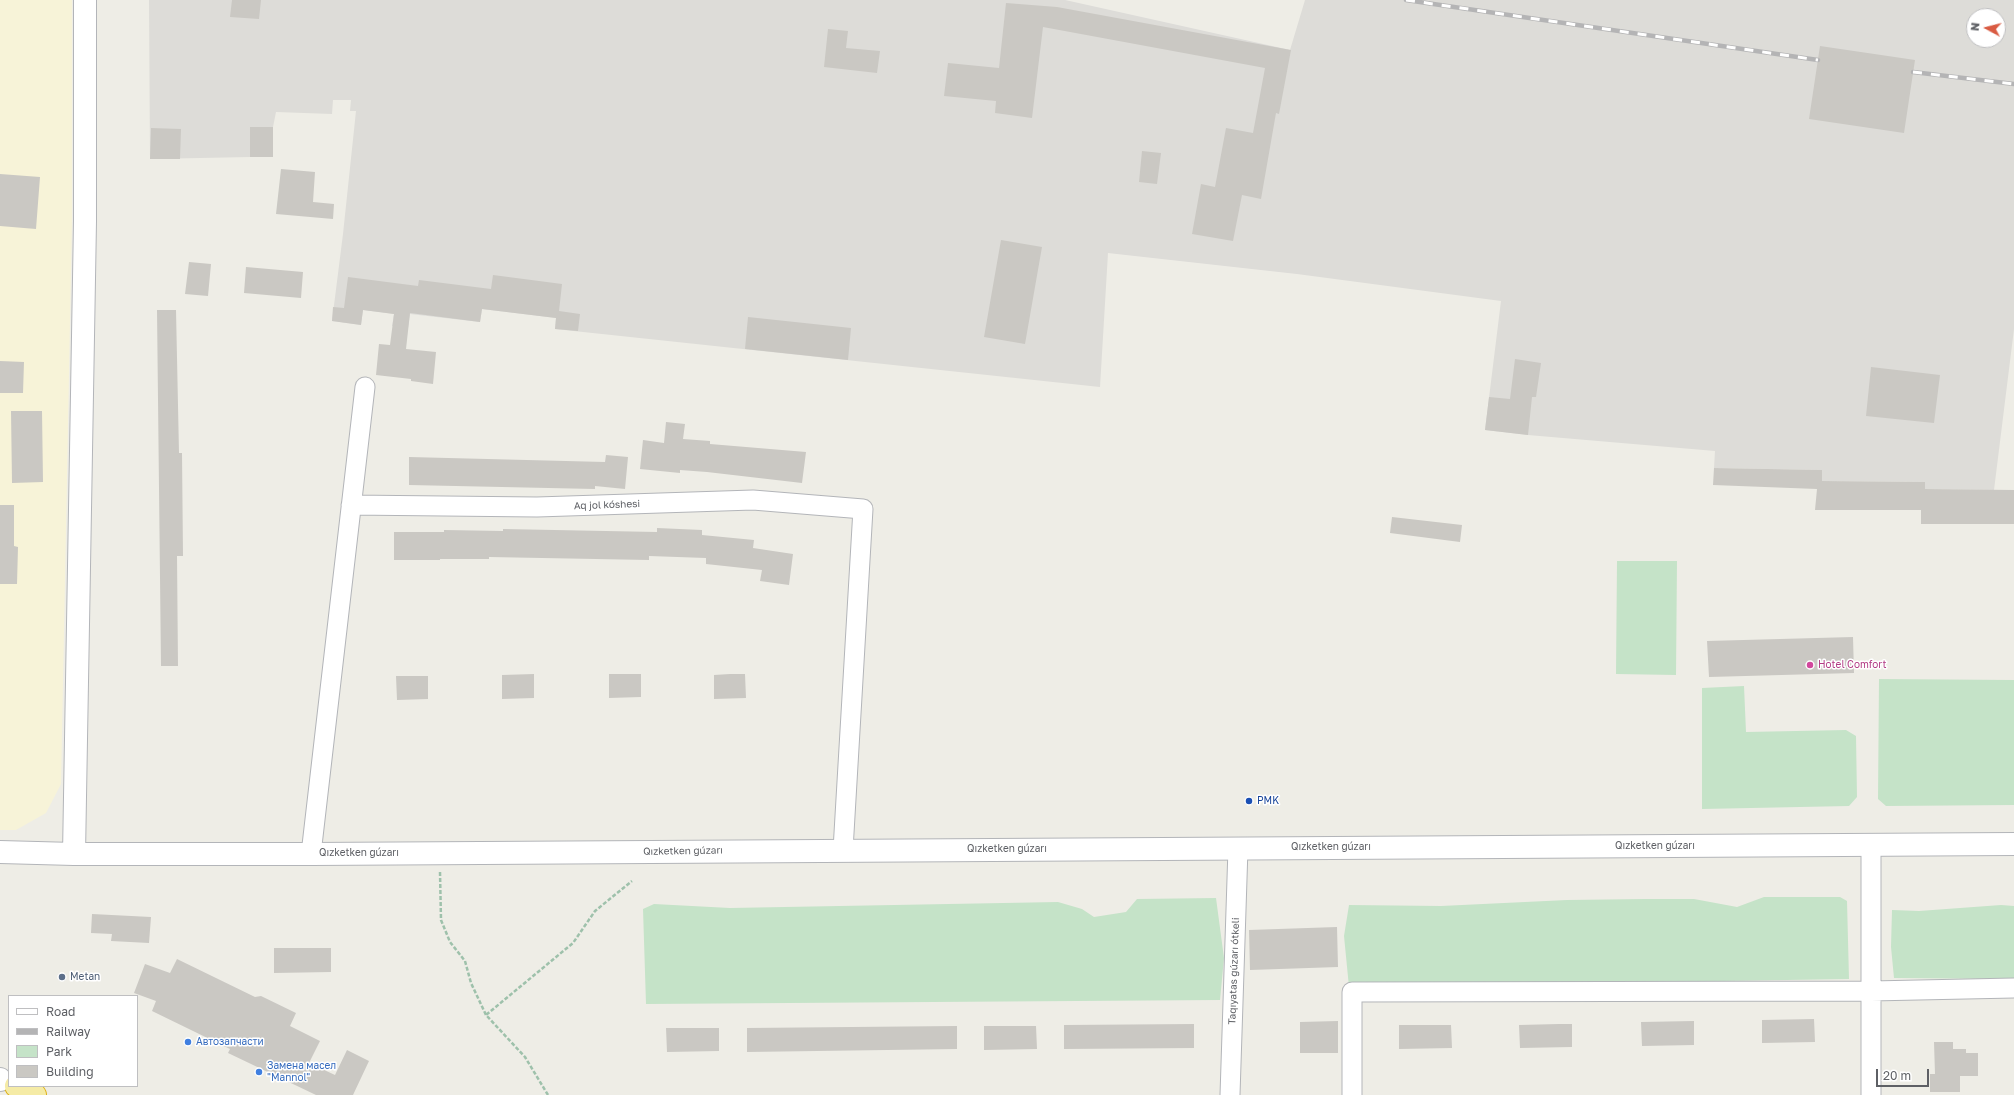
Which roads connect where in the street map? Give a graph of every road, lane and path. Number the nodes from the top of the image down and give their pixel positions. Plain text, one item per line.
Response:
1 (85, 0) edge
2 (365, 387) dead end
3 (351, 504) junction
4 (2014, 844) edge
5 (1871, 845) junction
6 (1238, 848) junction
7 (843, 850) junction
8 (0, 852) edge
9 (440, 853) junction
10 (74, 854) junction
11 (311, 854) junction
12 (632, 881) dead end
13 (2014, 988) edge
14 (1871, 991) junction
15 (486, 1015) junction
16 (18, 1087) edge
17 (35, 1095) edge
18 (548, 1095) edge
19 (1230, 1095) edge
20 (1352, 1095) edge
21 (1871, 1095) edge

1 - 10 street
2 - 3 street
3 - 7 street, Aq jol kóshesi
3 - 11 street
4 - 5 street, Qızketken gúzarı
5 - 6 street, Qızketken gúzarı
5 - 14 street
6 - 7 street, Qızketken gúzarı
6 - 19 street, Taqıyatas gúzarı ótkeli
7 - 9 street, Qızketken gúzarı
8 - 10 street, Qızketken gúzarı
9 - 11 street, Qızketken gúzarı
9 - 15 path
10 - 11 street, Qızketken gúzarı
12 - 15 path
13 - 14 street
14 - 20 street
14 - 21 street
15 - 18 path
16 - 17 highway

